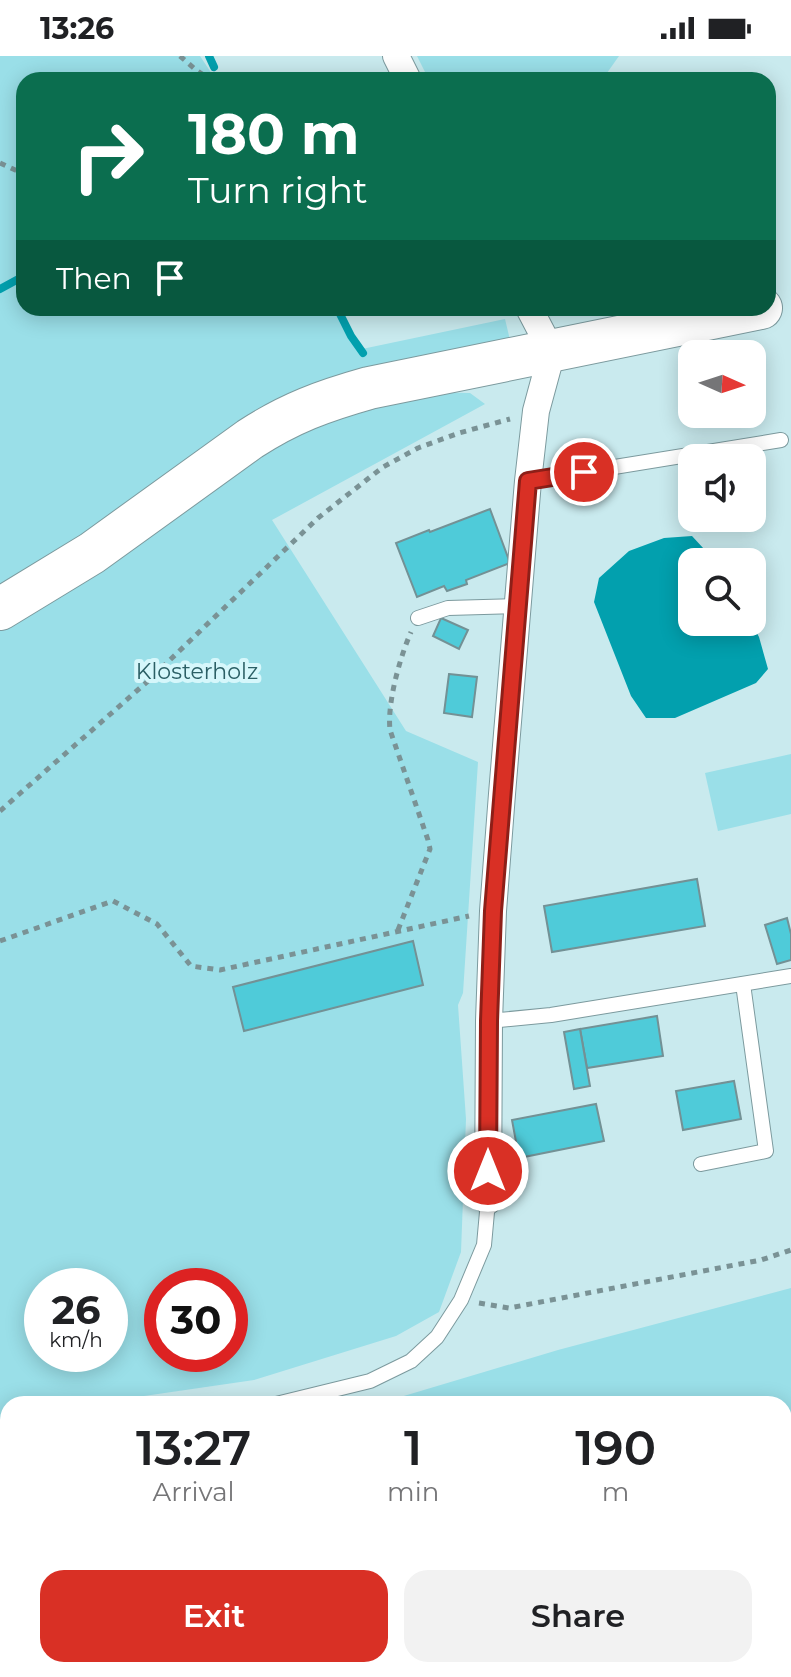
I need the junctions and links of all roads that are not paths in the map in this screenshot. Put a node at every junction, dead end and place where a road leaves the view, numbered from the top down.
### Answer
1 (533, 316) edge
2 (723, 316) edge
3 (552, 352) junction
4 (781, 440) dead end
5 (528, 481) junction
6 (518, 606) junction
7 (0, 609) edge
8 (418, 618) road end
9 (791, 976) edge
10 (743, 984) junction
11 (489, 1021) junction
12 (701, 1164) dead end
13 (488, 1201) joint
14 (309, 1396) edge

1 - 3 street
2 - 3 main road
3 - 5 street
3 - 7 main road
4 - 5 lane
5 - 6 street
6 - 8 lane
6 - 11 street
9 - 10 lane
10 - 11 lane
10 - 12 lane
11 - 13 street
13 - 14 lane

